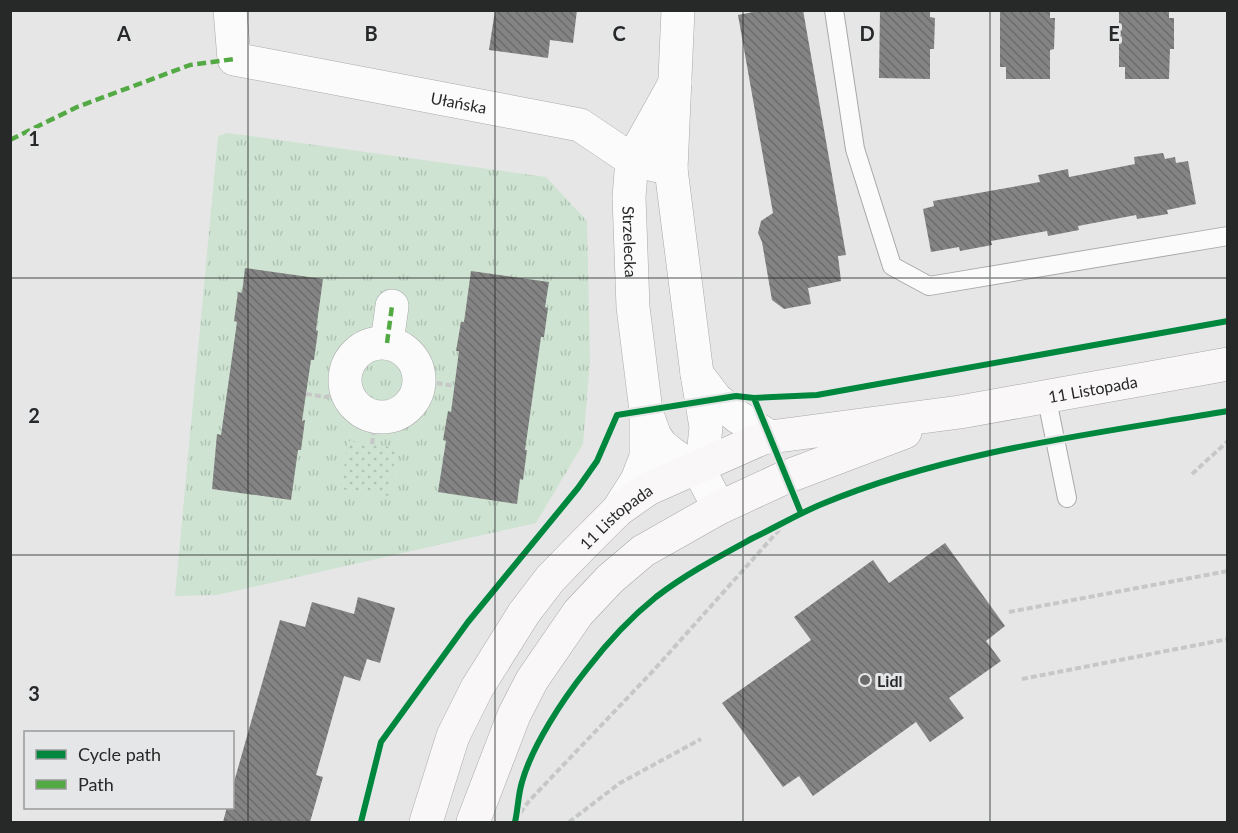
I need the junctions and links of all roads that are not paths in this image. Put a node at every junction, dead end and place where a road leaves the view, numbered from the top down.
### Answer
1 (230, 10) edge
2 (678, 10) edge
3 (834, 10) edge
4 (675, 82) junction
5 (632, 160) junction
6 (671, 169) junction
7 (1227, 236) edge
8 (392, 306) dead end
9 (387, 343) junction
10 (1227, 364) edge
11 (697, 374) junction
12 (1046, 395) junction
13 (646, 411) junction
14 (960, 412) junction
15 (770, 437) junction
16 (697, 466) junction
17 (1067, 498) dead end
18 (719, 508) junction
19 (618, 510) junction
20 (426, 822) edge
21 (472, 822) edge

1 - 5 street, Ułańska
2 - 4 street, Strzelecka
3 - 7 lane
4 - 5 street, Strzelecka
4 - 6 street, Strzelecka
5 - 6 street, Ułańska
5 - 13 street, Strzelecka
6 - 11 street, Strzelecka
8 - 9 street
9 - 9 street
10 - 12 street, 11 Listopada
11 - 15 street
11 - 16 street, Strzelecka
12 - 14 street, 11 Listopada
12 - 17 lane
13 - 16 street, Strzelecka
13 - 19 street, Strzelecka
14 - 15 street, 11 Listopada
14 - 18 street, 11 Listopada
15 - 16 street, 11 Listopada
16 - 18 street
16 - 19 street, 11 Listopada
18 - 21 street, 11 Listopada
19 - 20 street, 11 Listopada

